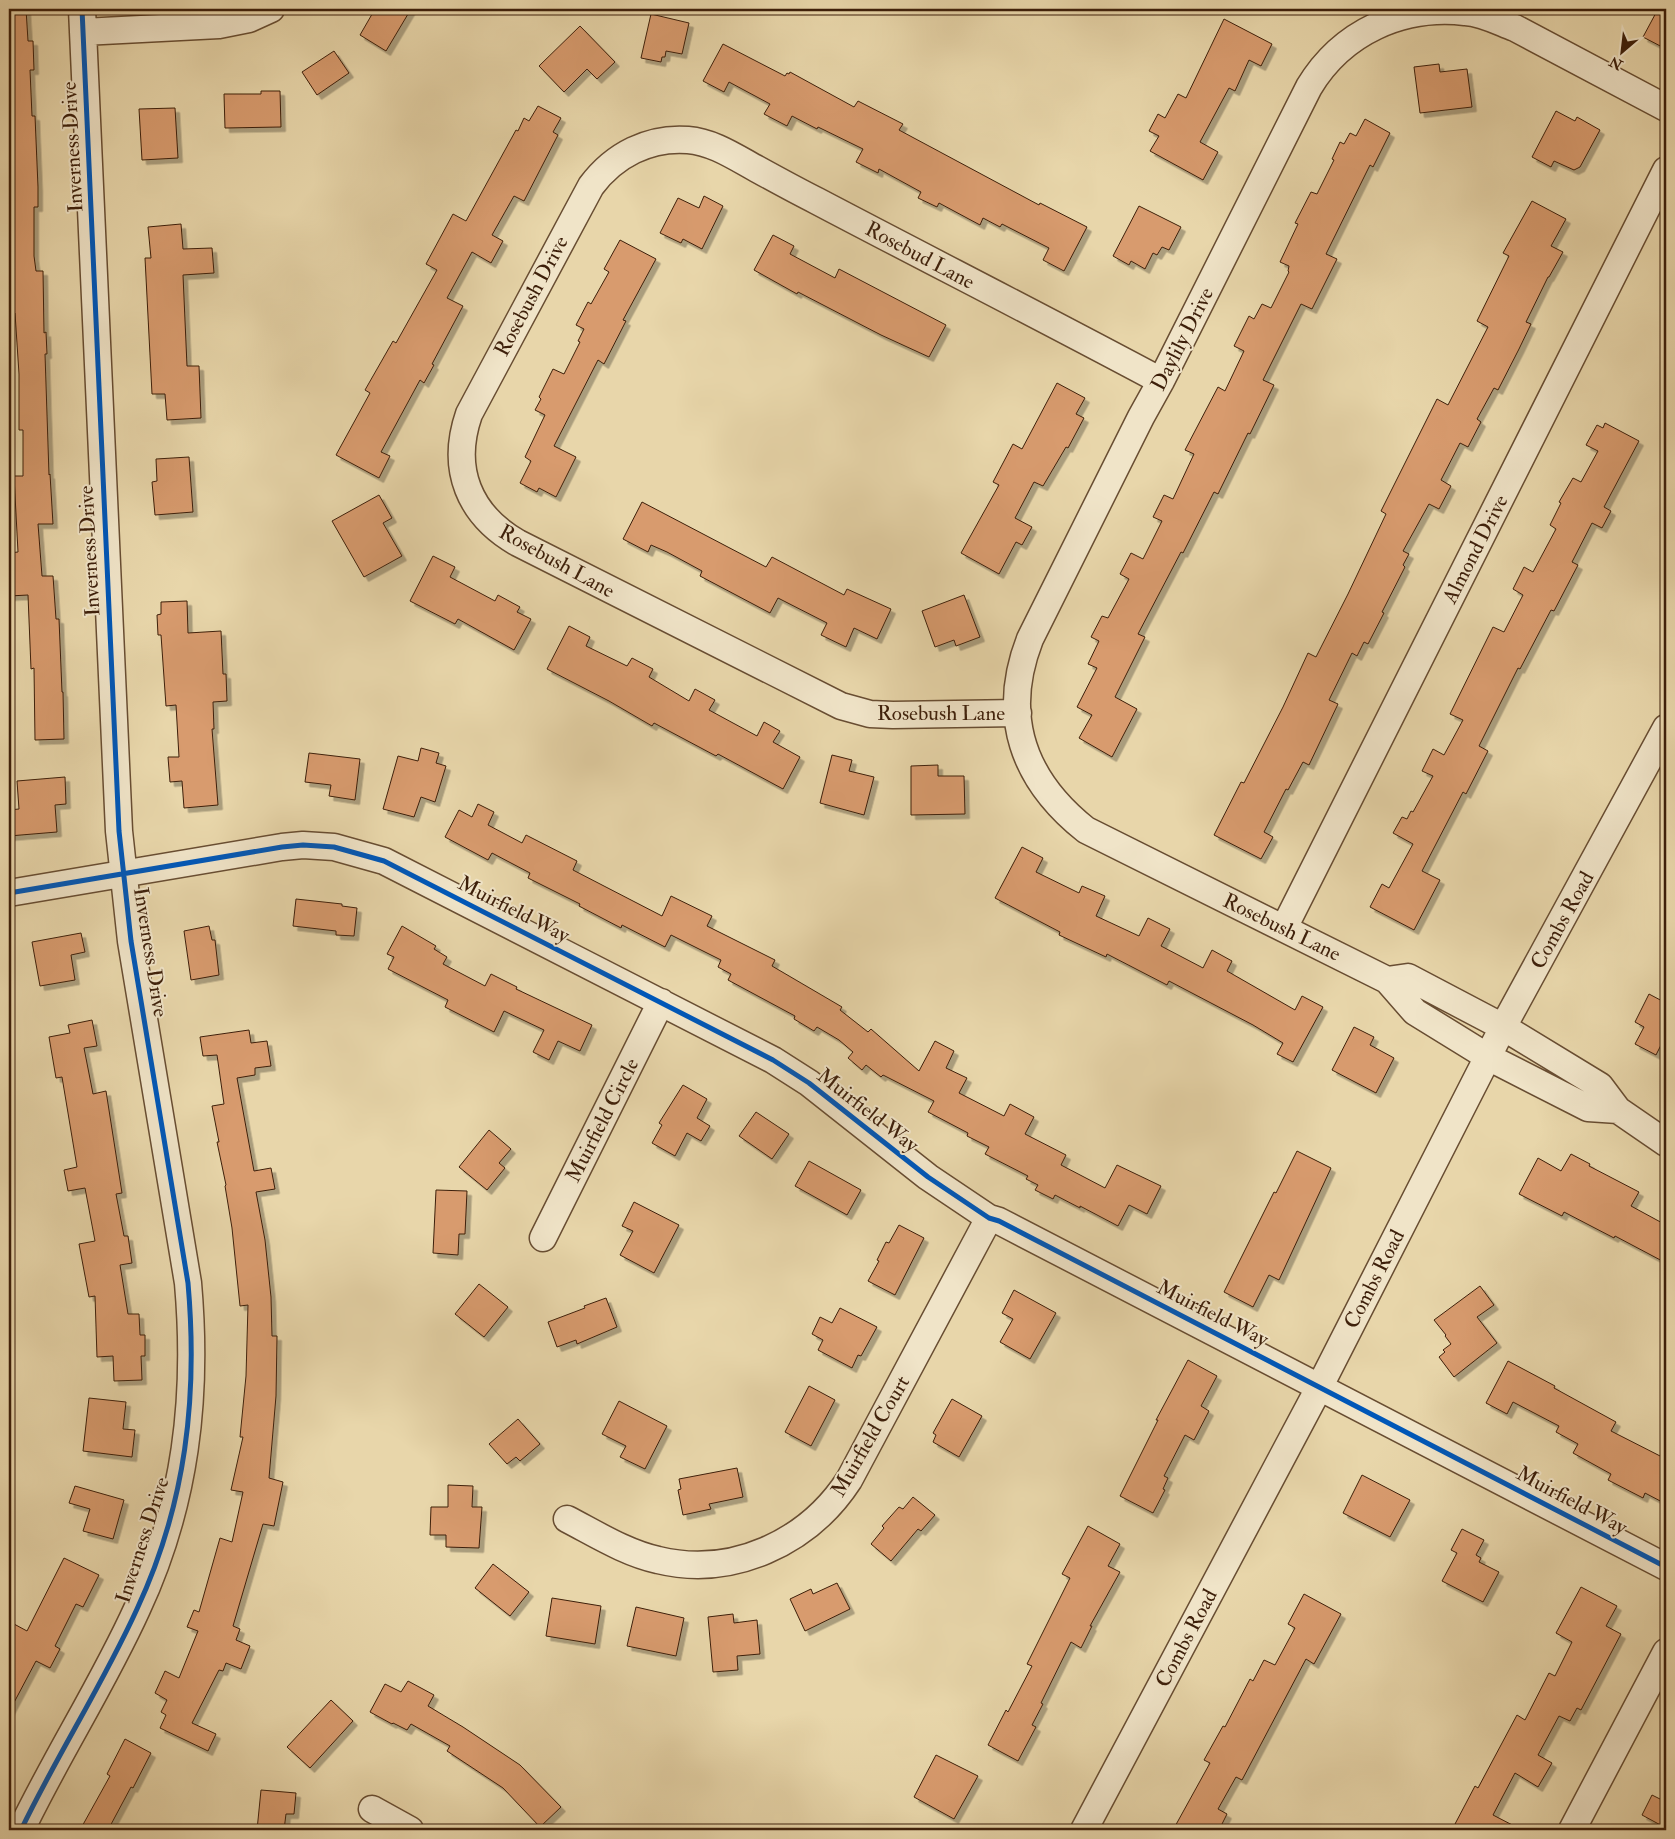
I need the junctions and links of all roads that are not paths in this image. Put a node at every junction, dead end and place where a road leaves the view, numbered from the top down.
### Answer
1 (271, 9) edge
2 (82, 20) edge
3 (1666, 108) edge
4 (676, 140) joint
5 (1666, 170) edge
6 (1161, 381) junction
7 (476, 503) joint
8 (1018, 714) junction
9 (1666, 728) edge
10 (123, 874) junction
11 (9, 893) edge
12 (1284, 928) junction
13 (1387, 980) junction
14 (661, 1002) junction
15 (1503, 1028) junction
16 (1488, 1057) junction
17 (1618, 1110) junction
18 (1666, 1143) edge
19 (990, 1218) junction
20 (543, 1238) dead end
21 (1320, 1386) junction
22 (568, 1519) dead end
23 (1666, 1567) edge
24 (1666, 1652) edge
25 (372, 1809) dead end
26 (21, 1830) edge
27 (410, 1830) edge
28 (1084, 1830) edge
29 (1572, 1830) edge

1 - 2 street
2 - 10 street, Inverness Drive
3 - 6 street, Daylily Drive
4 - 6 street, Rosebud Lane
4 - 7 street, Rosebush Drive
5 - 12 street, Almond Drive
6 - 8 street, Daylily Drive
7 - 8 street, Rosebush Lane
8 - 12 street, Rosebush Lane
9 - 15 street, Combs Road
10 - 11 street, Muirfield Way
10 - 14 street, Muirfield Way
10 - 26 street, Inverness Drive
12 - 13 street, Rosebush Lane
13 - 15 street, Rosebush Lane
13 - 16 street, Rosebush Lane
14 - 19 street, Muirfield Way
14 - 20 street, Muirfield Circle
15 - 16 street, Combs Road
15 - 17 street, Rosebush Lane
16 - 17 street, Rosebush Lane
16 - 21 street, Combs Road
17 - 18 street
19 - 21 street, Muirfield Way
19 - 22 street, Muirfield Court
21 - 23 street, Muirfield Way
21 - 28 street, Combs Road
24 - 29 street
25 - 27 street

